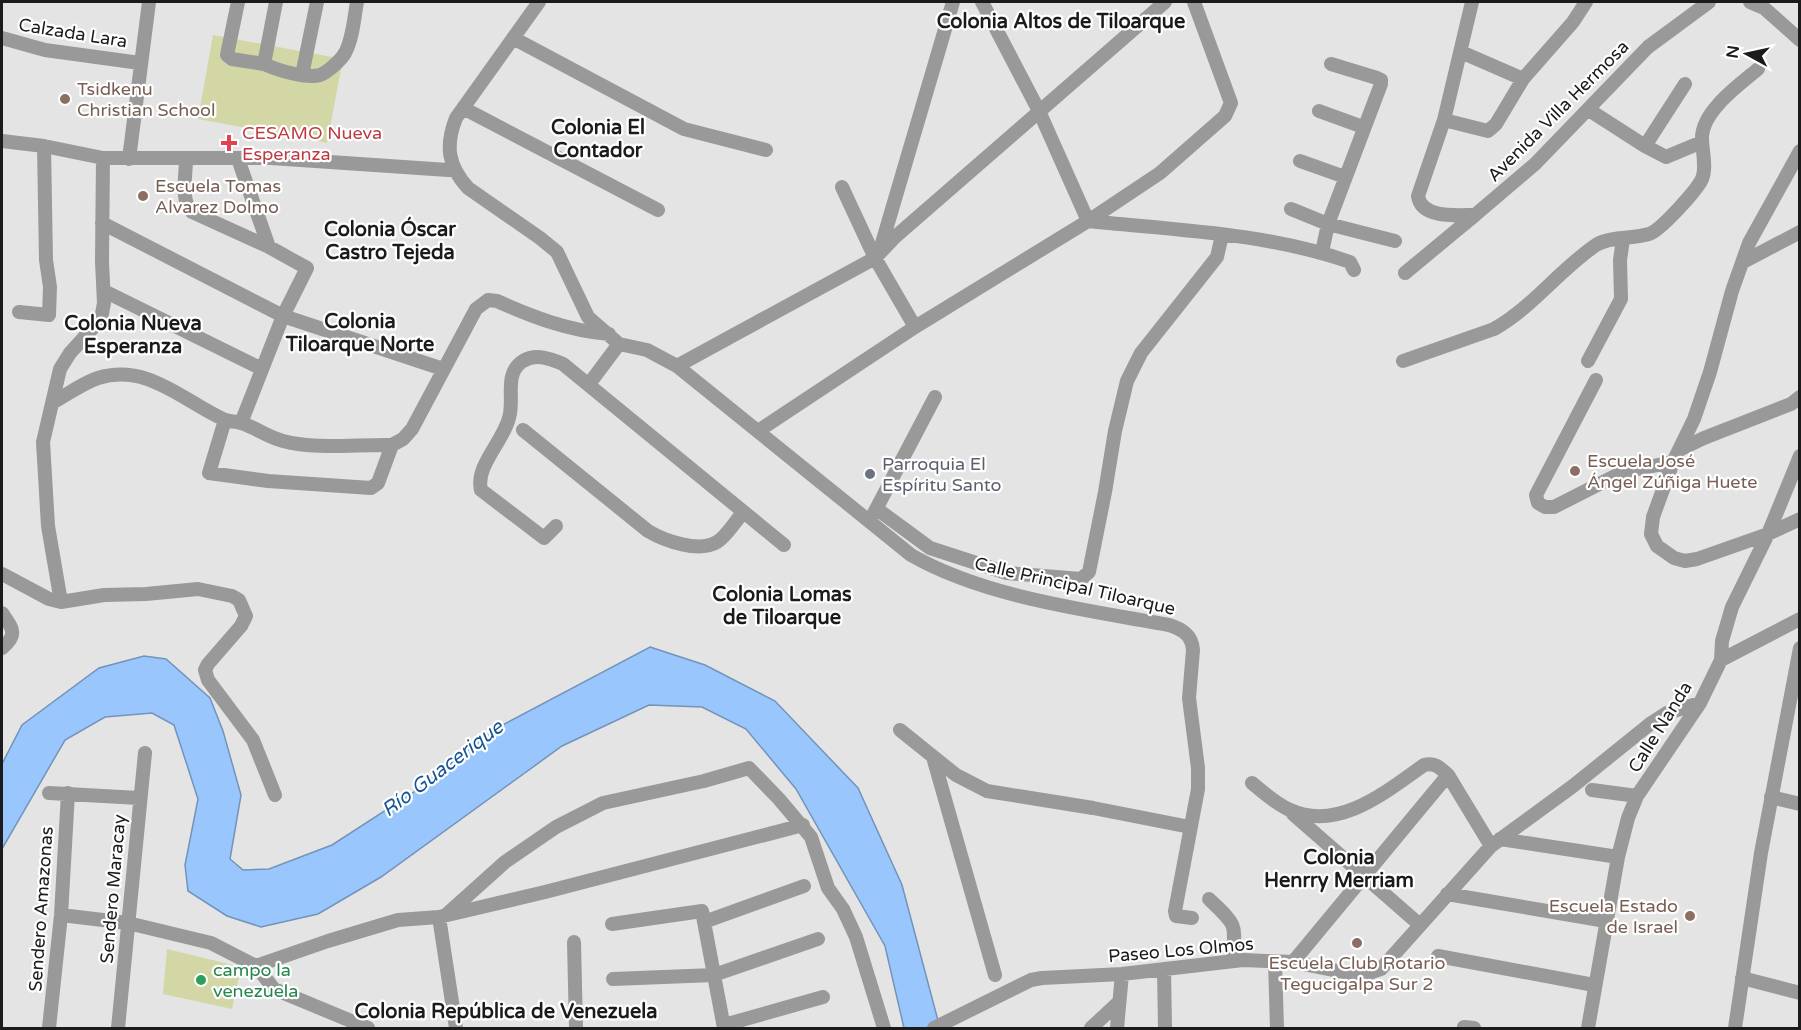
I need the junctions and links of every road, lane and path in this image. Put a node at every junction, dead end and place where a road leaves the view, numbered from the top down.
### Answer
1 (149, 2) edge
2 (238, 2) edge
3 (276, 2) edge
4 (317, 2) edge
5 (357, 2) edge
6 (539, 2) edge
7 (953, 2) edge
8 (982, 2) edge
9 (1164, 2) edge
10 (1194, 2) edge
11 (1472, 2) edge
12 (1586, 2) edge
13 (1709, 2) edge
14 (1750, 2) edge
15 (1768, 5) edge
16 (2, 38) edge
17 (513, 38) junction
18 (1800, 40) edge
19 (1461, 52) junction
20 (140, 63) junction
21 (264, 64) junction
22 (1331, 64) dead end
23 (1758, 69) dead end
24 (302, 75) junction
25 (1524, 79) junction
26 (1685, 84) dead end
27 (463, 108) junction
28 (1589, 110) junction
29 (1039, 111) junction
30 (1319, 111) dead end
31 (1444, 120) junction
32 (1363, 128) junction
33 (2, 141) edge
34 (1702, 142) junction
35 (44, 146) junction
36 (1645, 146) junction
37 (766, 150) dead end
38 (1800, 151) edge
39 (103, 158) junction
40 (129, 159) junction
41 (238, 159) junction
42 (186, 160) junction
43 (1300, 161) dead end
44 (454, 169) junction
45 (1345, 177) junction
46 (842, 187) dead end
47 (1291, 209) dead end
48 (658, 210) dead end
49 (1475, 215) junction
50 (1088, 221) junction
51 (102, 223) junction
52 (1328, 224) junction
53 (1800, 232) edge
54 (1222, 235) junction
55 (1623, 239) junction
56 (1395, 241) dead end
57 (269, 247) junction
58 (1322, 252) junction
59 (877, 257) junction
60 (1743, 262) junction
61 (1354, 270) dead end
62 (1405, 273) dead end
63 (104, 291) junction
64 (19, 312) dead end
65 (283, 316) junction
66 (915, 327) junction
67 (614, 339) junction
68 (1403, 361) dead end
69 (1588, 361) dead end
70 (677, 366) junction
71 (262, 369) junction
72 (443, 369) junction
73 (1596, 380) dead end
74 (589, 384) junction
75 (935, 397) dead end
76 (1800, 397) edge
77 (54, 402) junction
78 (225, 420) junction
79 (242, 423) junction
80 (522, 430) dead end
81 (758, 431) junction
82 (392, 445) junction
83 (1676, 456) junction
84 (1800, 456) edge
85 (877, 509) junction
86 (743, 513) junction
87 (1800, 519) edge
88 (869, 522) junction
89 (556, 526) dead end
90 (1768, 534) junction
91 (784, 545) dead end
92 (2, 574) edge
93 (61, 602) junction
94 (2, 613) edge
95 (1800, 619) edge
96 (2, 648) edge
97 (1800, 648) edge
98 (1721, 660) junction
99 (1700, 703) junction
100 (900, 730) dead end
101 (145, 753) dead end
102 (933, 757) junction
103 (1448, 775) junction
104 (1252, 783) dead end
105 (1592, 790) dead end
106 (49, 793) dead end
107 (68, 793) junction
108 (275, 795) dead end
109 (1637, 796) junction
110 (1771, 797) junction
111 (139, 798) junction
112 (1800, 804) edge
113 (1288, 810) junction
114 (802, 825) junction
115 (1190, 827) junction
116 (1496, 842) junction
117 (1618, 857) junction
118 (1365, 876) junction
119 (804, 886) dead end
120 (1447, 894) junction
121 (1209, 899) dead end
122 (61, 915) junction
123 (442, 916) junction
124 (1192, 918) dead end
125 (1606, 921) junction
126 (704, 922) junction
127 (128, 923) junction
128 (612, 924) dead end
129 (1420, 925) junction
130 (818, 939) dead end
131 (573, 942) dead end
132 (1438, 956) dead end
133 (1233, 961) junction
134 (1275, 961) junction
135 (1293, 962) junction
136 (256, 966) junction
137 (1164, 969) junction
138 (1122, 974) junction
139 (714, 975) junction
140 (995, 975) dead end
141 (1742, 978) junction
142 (613, 979) dead end
143 (1594, 985) junction
144 (1800, 993) edge
145 (823, 997) dead end
146 (1118, 1003) junction
147 (724, 1027) edge
148 (49, 1029) edge
149 (118, 1029) edge
150 (368, 1029) edge
151 (456, 1029) edge
152 (576, 1029) edge
153 (885, 1029) edge
154 (933, 1029) edge
155 (1091, 1029) edge
156 (1117, 1029) edge
157 (1165, 1029) edge
158 (1277, 1029) edge
159 (1588, 1029) edge
160 (1735, 1029) edge

1 - 20 street
2 - 21 street
3 - 21 street
4 - 24 street
5 - 24 street
6 - 17 street
7 - 59 street
8 - 29 street
9 - 29 street
10 - 50 street
11 - 19 street
12 - 25 street
13 - 28 street, Avenida Villa Hermosa
14 - 15 street
15 - 18 street
16 - 20 street, Calzada Lara
17 - 27 street
17 - 37 street
19 - 25 street
19 - 31 street
20 - 40 street
21 - 24 street
22 - 32 street
23 - 34 street
25 - 31 street
26 - 36 street
27 - 44 street
27 - 48 street
28 - 36 street
28 - 49 street, Avenida Villa Hermosa
29 - 50 street
29 - 59 street
30 - 32 street
31 - 49 street
32 - 45 street
33 - 35 street
34 - 36 street
34 - 55 street
35 - 39 street
35 - 64 street
38 - 60 street
39 - 40 street
39 - 51 street
40 - 42 street
41 - 42 street
41 - 44 street
41 - 57 street
42 - 57 street
43 - 45 street
44 - 67 street
45 - 52 street
46 - 59 street
47 - 52 street
49 - 62 street, Avenida Villa Hermosa
50 - 54 street
50 - 66 street
51 - 63 street
51 - 65 street
52 - 56 street
52 - 58 street
53 - 60 street
54 - 58 street
54 - 85 street
55 - 68 street
55 - 69 street
57 - 65 street
58 - 61 street
59 - 66 street
59 - 70 street
60 - 83 street
63 - 71 street
63 - 77 street
65 - 71 street
65 - 72 street
66 - 81 street
67 - 70 street, Calle Principal Tiloarque
67 - 72 street, Calle Principal Tiloarque
67 - 74 street
70 - 81 street, Calle Principal Tiloarque
71 - 79 street
72 - 82 street
73 - 83 street
74 - 86 street
74 - 89 street
75 - 85 street
76 - 83 street
77 - 78 street
77 - 93 street
78 - 79 street
78 - 82 street
79 - 82 street
80 - 86 street
81 - 88 street, Calle Principal Tiloarque
83 - 90 street
84 - 90 street, Calle Nanda
85 - 88 street
86 - 91 street
87 - 90 street
88 - 115 street, Calle Principal Tiloarque
90 - 98 street, Calle Nanda
92 - 93 street
93 - 108 street
94 - 96 street
95 - 98 street
97 - 110 street
98 - 99 street, Calle Nanda
99 - 109 street, Calle Nanda
99 - 116 street, Paseo Los Olmos
100 - 102 street
101 - 111 street, Sendero Maracay
102 - 115 street
102 - 140 street
103 - 113 street
103 - 116 street
103 - 118 street
104 - 113 street
105 - 109 street
106 - 107 street
107 - 111 street
107 - 122 street, Sendero Amazonas
109 - 117 street, Calle Nanda
110 - 112 street
110 - 141 street
111 - 127 street, Sendero Maracay
113 - 118 street
114 - 123 street
114 - 123 street
114 - 153 street
115 - 124 street, Calle Principal Tiloarque
116 - 117 street
116 - 120 street, Paseo Los Olmos
117 - 125 street, Calle Nanda
118 - 129 street
118 - 135 street
119 - 126 street
120 - 125 street
120 - 129 street, Paseo Los Olmos
121 - 133 street
122 - 127 street
122 - 148 street, Sendero Amazonas
123 - 136 street
123 - 151 street
125 - 143 street, Calle Nanda
126 - 128 street
126 - 139 street
127 - 136 street
127 - 149 street, Sendero Maracay
129 - 135 street, Paseo Los Olmos
130 - 139 street
131 - 152 street
132 - 143 street
133 - 134 street, Paseo Los Olmos
133 - 137 street, Paseo Los Olmos
134 - 135 street, Paseo Los Olmos
134 - 158 street
136 - 150 street
137 - 138 street, Paseo Los Olmos
137 - 157 street
138 - 146 street
138 - 154 street, Paseo Los Olmos
139 - 142 street
139 - 147 street
141 - 144 street
141 - 160 street
143 - 159 street, Calle Nanda
145 - 147 street
146 - 155 street
146 - 156 street

